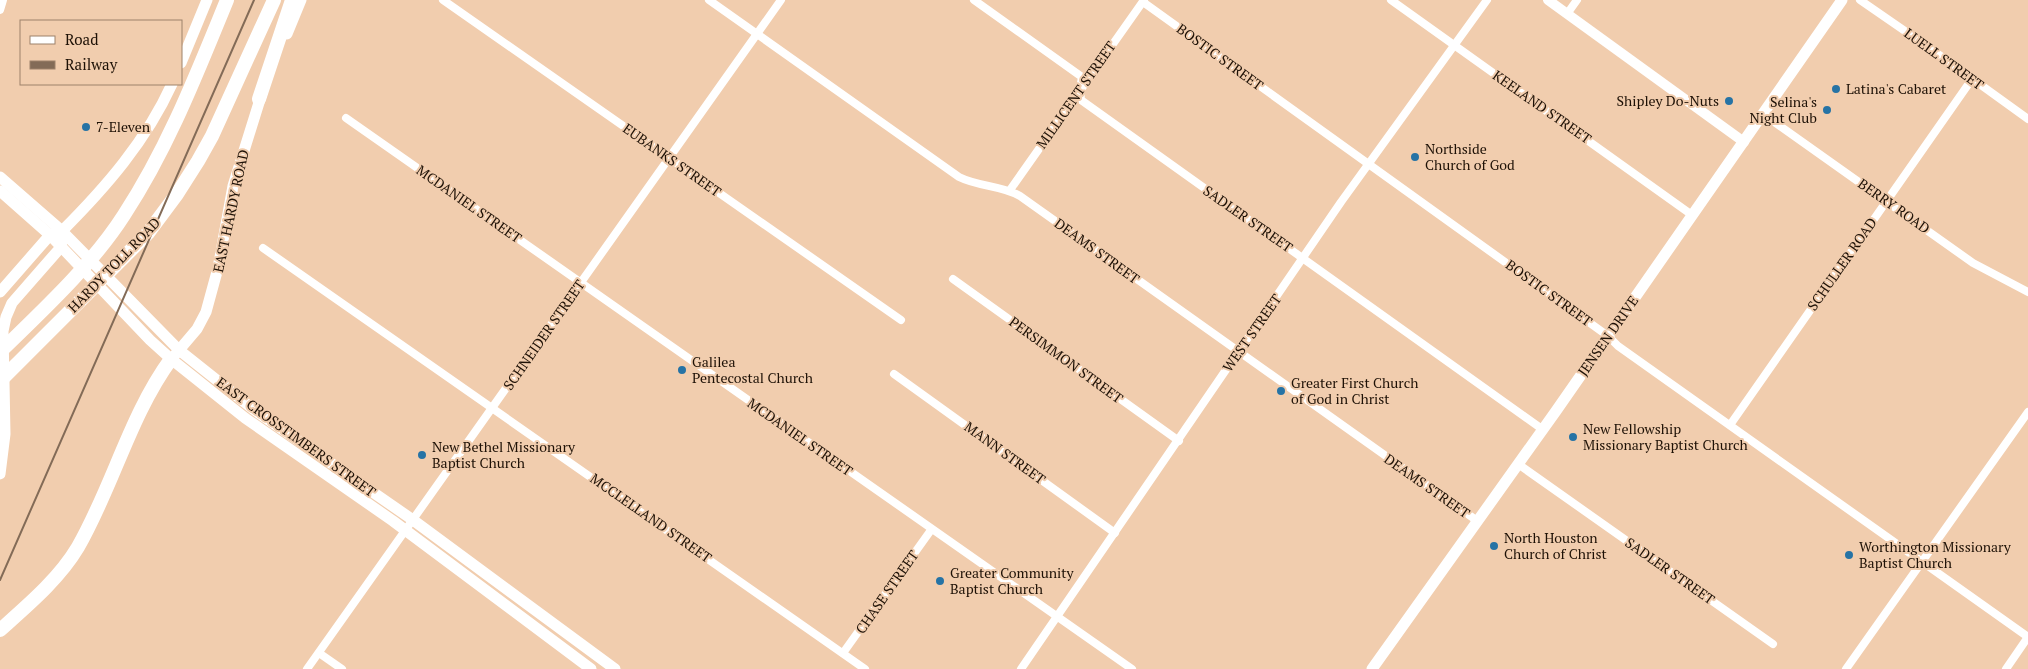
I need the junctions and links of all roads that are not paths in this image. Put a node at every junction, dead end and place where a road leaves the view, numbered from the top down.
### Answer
1 (2, 0) edge
2 (207, 0) edge
3 (227, 0) edge
4 (274, 0) edge
5 (292, 0) edge
6 (302, 0) edge
7 (443, 0) edge
8 (709, 0) edge
9 (781, 0) edge
10 (974, 0) edge
11 (1391, 0) edge
12 (1488, 0) edge
13 (1548, 0) edge
14 (1577, 0) edge
15 (1842, 0) edge
16 (1860, 0) edge
17 (1143, 1) edge
18 (0, 10) edge
19 (1567, 14) junction
20 (757, 34) junction
21 (1455, 46) junction
22 (182, 62) edge
23 (1972, 79) junction
24 (172, 85) edge
25 (1080, 89) junction
26 (259, 99) junction
27 (1763, 114) junction
28 (346, 118) dead end
29 (2028, 119) edge
30 (1744, 142) junction
31 (669, 158) junction
32 (1368, 165) junction
33 (0, 177) edge
34 (1010, 190) junction
35 (0, 191) edge
36 (1888, 201) junction
37 (1692, 215) junction
38 (62, 231) junction
39 (50, 235) junction
40 (61, 247) junction
41 (263, 248) dead end
42 (1304, 258) junction
43 (953, 279) dead end
44 (581, 282) junction
45 (0, 292) edge
46 (2028, 292) edge
47 (901, 320) dead end
48 (1608, 336) junction
49 (0, 352) edge
50 (1238, 352) junction
51 (175, 354) junction
52 (894, 374) dead end
53 (0, 381) edge
54 (493, 407) junction
55 (2028, 412) edge
56 (1730, 425) junction
57 (1542, 429) junction
58 (1179, 441) junction
59 (304, 452) junction
60 (1518, 464) junction
61 (0, 474) edge
62 (413, 520) junction
63 (1476, 520) junction
64 (931, 530) junction
65 (406, 531) junction
66 (1115, 532) junction
67 (1922, 561) junction
68 (486, 573) junction
69 (477, 584) junction
70 (1057, 617) junction
71 (0, 630) edge
72 (2028, 637) edge
73 (1773, 644) dead end
74 (319, 652) junction
75 (843, 654) junction
76 (597, 656) junction
77 (590, 668) edge
78 (307, 669) edge
79 (342, 669) edge
80 (615, 669) edge
81 (865, 669) edge
82 (1021, 669) edge
83 (1132, 669) edge
84 (1372, 669) edge
85 (1846, 669) edge
86 (2006, 669) edge

1 - 18 street
2 - 22 main road
3 - 49 highway, HARDY TOLL ROAD
4 - 53 highway, HARDY TOLL ROAD
5 - 26 highway
6 - 26 main road, EAST HARDY ROAD
7 - 31 street, EUBANKS STREET
8 - 20 street, DEAMS STREET
9 - 20 street, SCHNEIDER STREET
10 - 25 street, SADLER STREET
11 - 21 street, KEELAND STREET
12 - 21 street, WEST STREET
13 - 19 street
14 - 19 street
15 - 27 main road, JENSEN DRIVE
16 - 23 street, LUELL STREET
17 - 25 street, MILLICENT STREET
17 - 32 street, BOSTIC STREET
19 - 30 street
20 - 31 street, SCHNEIDER STREET
20 - 34 street, DEAMS STREET
21 - 32 street, WEST STREET
21 - 37 street, KEELAND STREET
23 - 29 street, LUELL STREET
23 - 36 street, SCHULLER ROAD
24 - 38 main road
25 - 34 street, MILLICENT STREET
25 - 42 street, SADLER STREET
26 - 51 main road, EAST HARDY ROAD
27 - 30 main road, JENSEN DRIVE
27 - 36 street, BERRY ROAD
28 - 44 street, MCDANIEL STREET
30 - 37 main road, JENSEN DRIVE
31 - 44 street, SCHNEIDER STREET
31 - 47 street, EUBANKS STREET
32 - 42 street, WEST STREET
32 - 48 street, BOSTIC STREET
33 - 38 main road, EAST CROSSTIMBERS STREET
34 - 50 street, DEAMS STREET
35 - 39 main road, EAST CROSSTIMBERS STREET
36 - 46 street, BERRY ROAD
36 - 56 street, SCHULLER ROAD
37 - 48 main road, JENSEN DRIVE
38 - 39 main road
38 - 40 main road
38 - 51 main road, EAST CROSSTIMBERS STREET
39 - 40 main road, EAST CROSSTIMBERS STREET
39 - 45 main road
40 - 51 main road, EAST CROSSTIMBERS STREET
40 - 61 main road
41 - 54 street, MCCLELLAND STREET
42 - 50 street, WEST STREET
42 - 57 street, SADLER STREET
43 - 58 street, PERSIMMON STREET
44 - 54 street, SCHNEIDER STREET
44 - 64 street, MCDANIEL STREET
48 - 56 street, BOSTIC STREET
48 - 57 main road, JENSEN DRIVE
50 - 58 street, WEST STREET
50 - 63 street, DEAMS STREET
51 - 59 main road, EAST CROSSTIMBERS STREET
51 - 71 highway
52 - 66 street, MANN STREET
54 - 62 street, SCHNEIDER STREET
54 - 75 street, MCCLELLAND STREET
55 - 67 street
56 - 67 street, BOSTIC STREET
57 - 60 main road, JENSEN DRIVE
58 - 66 street, WEST STREET
59 - 62 main road, EAST CROSSTIMBERS STREET
59 - 65 main road, EAST CROSSTIMBERS STREET
60 - 63 main road, JENSEN DRIVE
60 - 73 street, SADLER STREET
62 - 65 street, SCHNEIDER STREET
62 - 68 main road, EAST CROSSTIMBERS STREET
63 - 84 main road, JENSEN DRIVE
64 - 70 street, MCDANIEL STREET
64 - 75 street, CHASE STREET
65 - 69 main road, EAST CROSSTIMBERS STREET
65 - 74 street, SCHNEIDER STREET
66 - 70 street, WEST STREET
67 - 72 street, BOSTIC STREET
67 - 85 street
68 - 69 main road
68 - 76 main road, EAST CROSSTIMBERS STREET
69 - 77 main road, EAST CROSSTIMBERS STREET
70 - 82 street, WEST STREET
70 - 83 street, MCDANIEL STREET
72 - 86 street
74 - 78 street, SCHNEIDER STREET
74 - 79 street
75 - 81 street, MCCLELLAND STREET
76 - 77 main road
76 - 80 main road, EAST CROSSTIMBERS STREET

